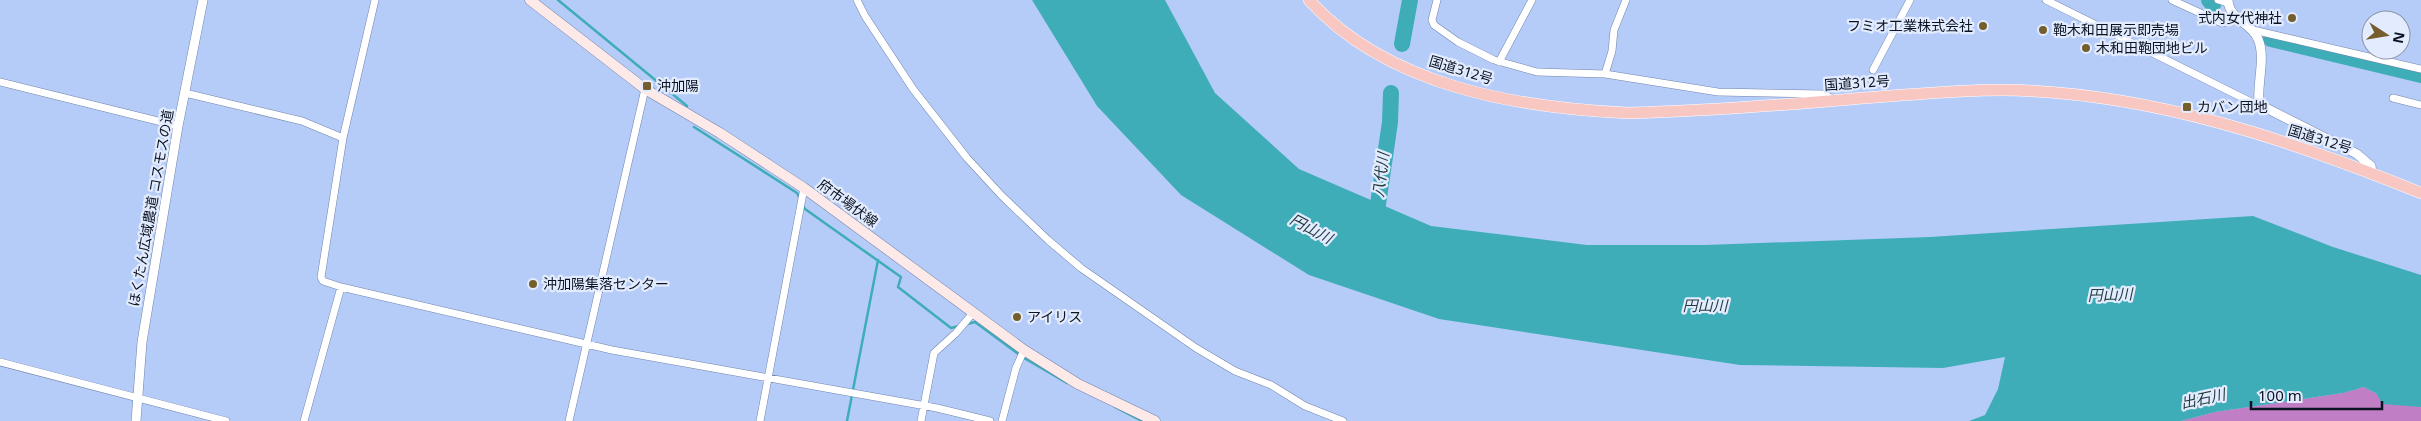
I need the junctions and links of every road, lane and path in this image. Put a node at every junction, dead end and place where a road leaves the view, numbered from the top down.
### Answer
1 (203, 0) edge
2 (375, 0) edge
3 (530, 0) edge
4 (857, 0) edge
5 (1309, 0) edge
6 (1437, 0) edge
7 (1532, 0) edge
8 (1626, 0) edge
9 (1910, 0) edge
10 (2046, 0) edge
11 (2172, 0) edge
12 (2218, 0) edge
13 (2228, 1) edge
14 (2239, 20) junction
15 (2253, 30) junction
16 (1499, 62) junction
17 (2421, 69) edge
18 (1873, 70) dead end
19 (1605, 74) junction
20 (0, 82) edge
21 (645, 89) junction
22 (185, 93) junction
23 (2393, 98) dead end
24 (1834, 100) junction
25 (2260, 102) junction
26 (2421, 105) edge
27 (178, 126) junction
28 (343, 138) junction
29 (2372, 173) junction
30 (804, 188) junction
31 (2421, 193) edge
32 (341, 287) junction
33 (973, 313) junction
34 (586, 344) junction
35 (1024, 350) junction
36 (0, 362) edge
37 (768, 379) junction
38 (136, 396) junction
39 (924, 407) junction
40 (136, 421) edge
41 (226, 421) edge
42 (304, 421) edge
43 (569, 421) edge
44 (760, 421) edge
45 (922, 421) edge
46 (990, 421) edge
47 (1002, 421) edge
48 (1155, 421) edge
49 (1343, 421) edge

1 - 22 street, ほくたん広域農道 コスモスの道
2 - 28 street
3 - 21 main road, 府市場伏線
4 - 49 street
5 - 24 highway, 国道312号
6 - 16 street
7 - 16 street
8 - 19 street
9 - 18 street
10 - 25 street
11 - 14 street
12 - 13 street
13 - 14 street
14 - 15 street
15 - 17 street
15 - 25 street
16 - 19 street
19 - 24 street
20 - 27 street
21 - 30 main road, 府市場伏線
21 - 34 street
22 - 27 street, ほくたん広域農道 コスモスの道
22 - 28 street
23 - 26 street
24 - 29 highway, 国道312号
25 - 29 street
27 - 38 street, ほくたん広域農道 コスモスの道
28 - 32 street
29 - 31 highway, 国道312号
30 - 33 main road, 府市場伏線
30 - 37 street
32 - 34 street
32 - 42 street
33 - 35 main road, 府市場伏線
33 - 39 street
34 - 37 street
34 - 43 street
35 - 47 street
35 - 48 main road, 府市場伏線
36 - 38 street
37 - 39 street
37 - 44 street
38 - 40 street, ほくたん広域農道 コスモスの道
38 - 41 street
39 - 45 street
39 - 46 street

